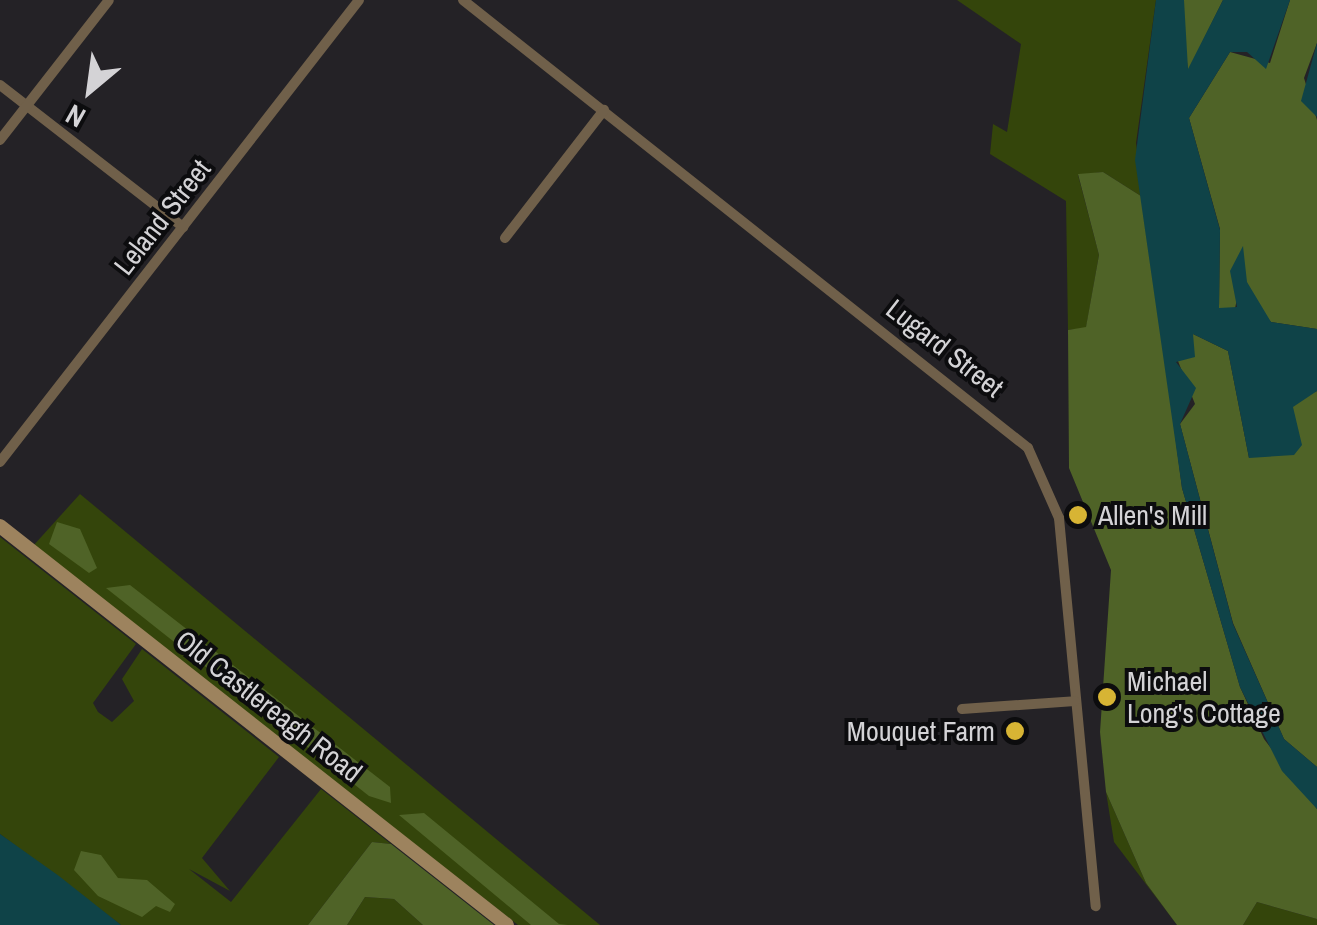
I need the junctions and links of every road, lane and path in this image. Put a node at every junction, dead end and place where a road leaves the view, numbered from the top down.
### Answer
1 (109, 0) edge
2 (359, 0) edge
3 (463, 0) edge
4 (0, 85) edge
5 (26, 106) junction
6 (604, 110) junction
7 (0, 140) edge
8 (183, 226) junction
9 (505, 238) dead end
10 (0, 462) edge
11 (0, 526) edge
12 (1075, 701) junction
13 (962, 709) dead end
14 (1096, 906) dead end
15 (507, 925) edge

1 - 5 street
2 - 8 street, Leland Street
3 - 6 street, Lugard Street
4 - 5 street
5 - 7 street
5 - 8 street
6 - 9 street
6 - 12 street, Lugard Street
8 - 10 street, Leland Street
11 - 15 street, Old Castlereagh Road
12 - 13 street
12 - 14 street, Lugard Street

